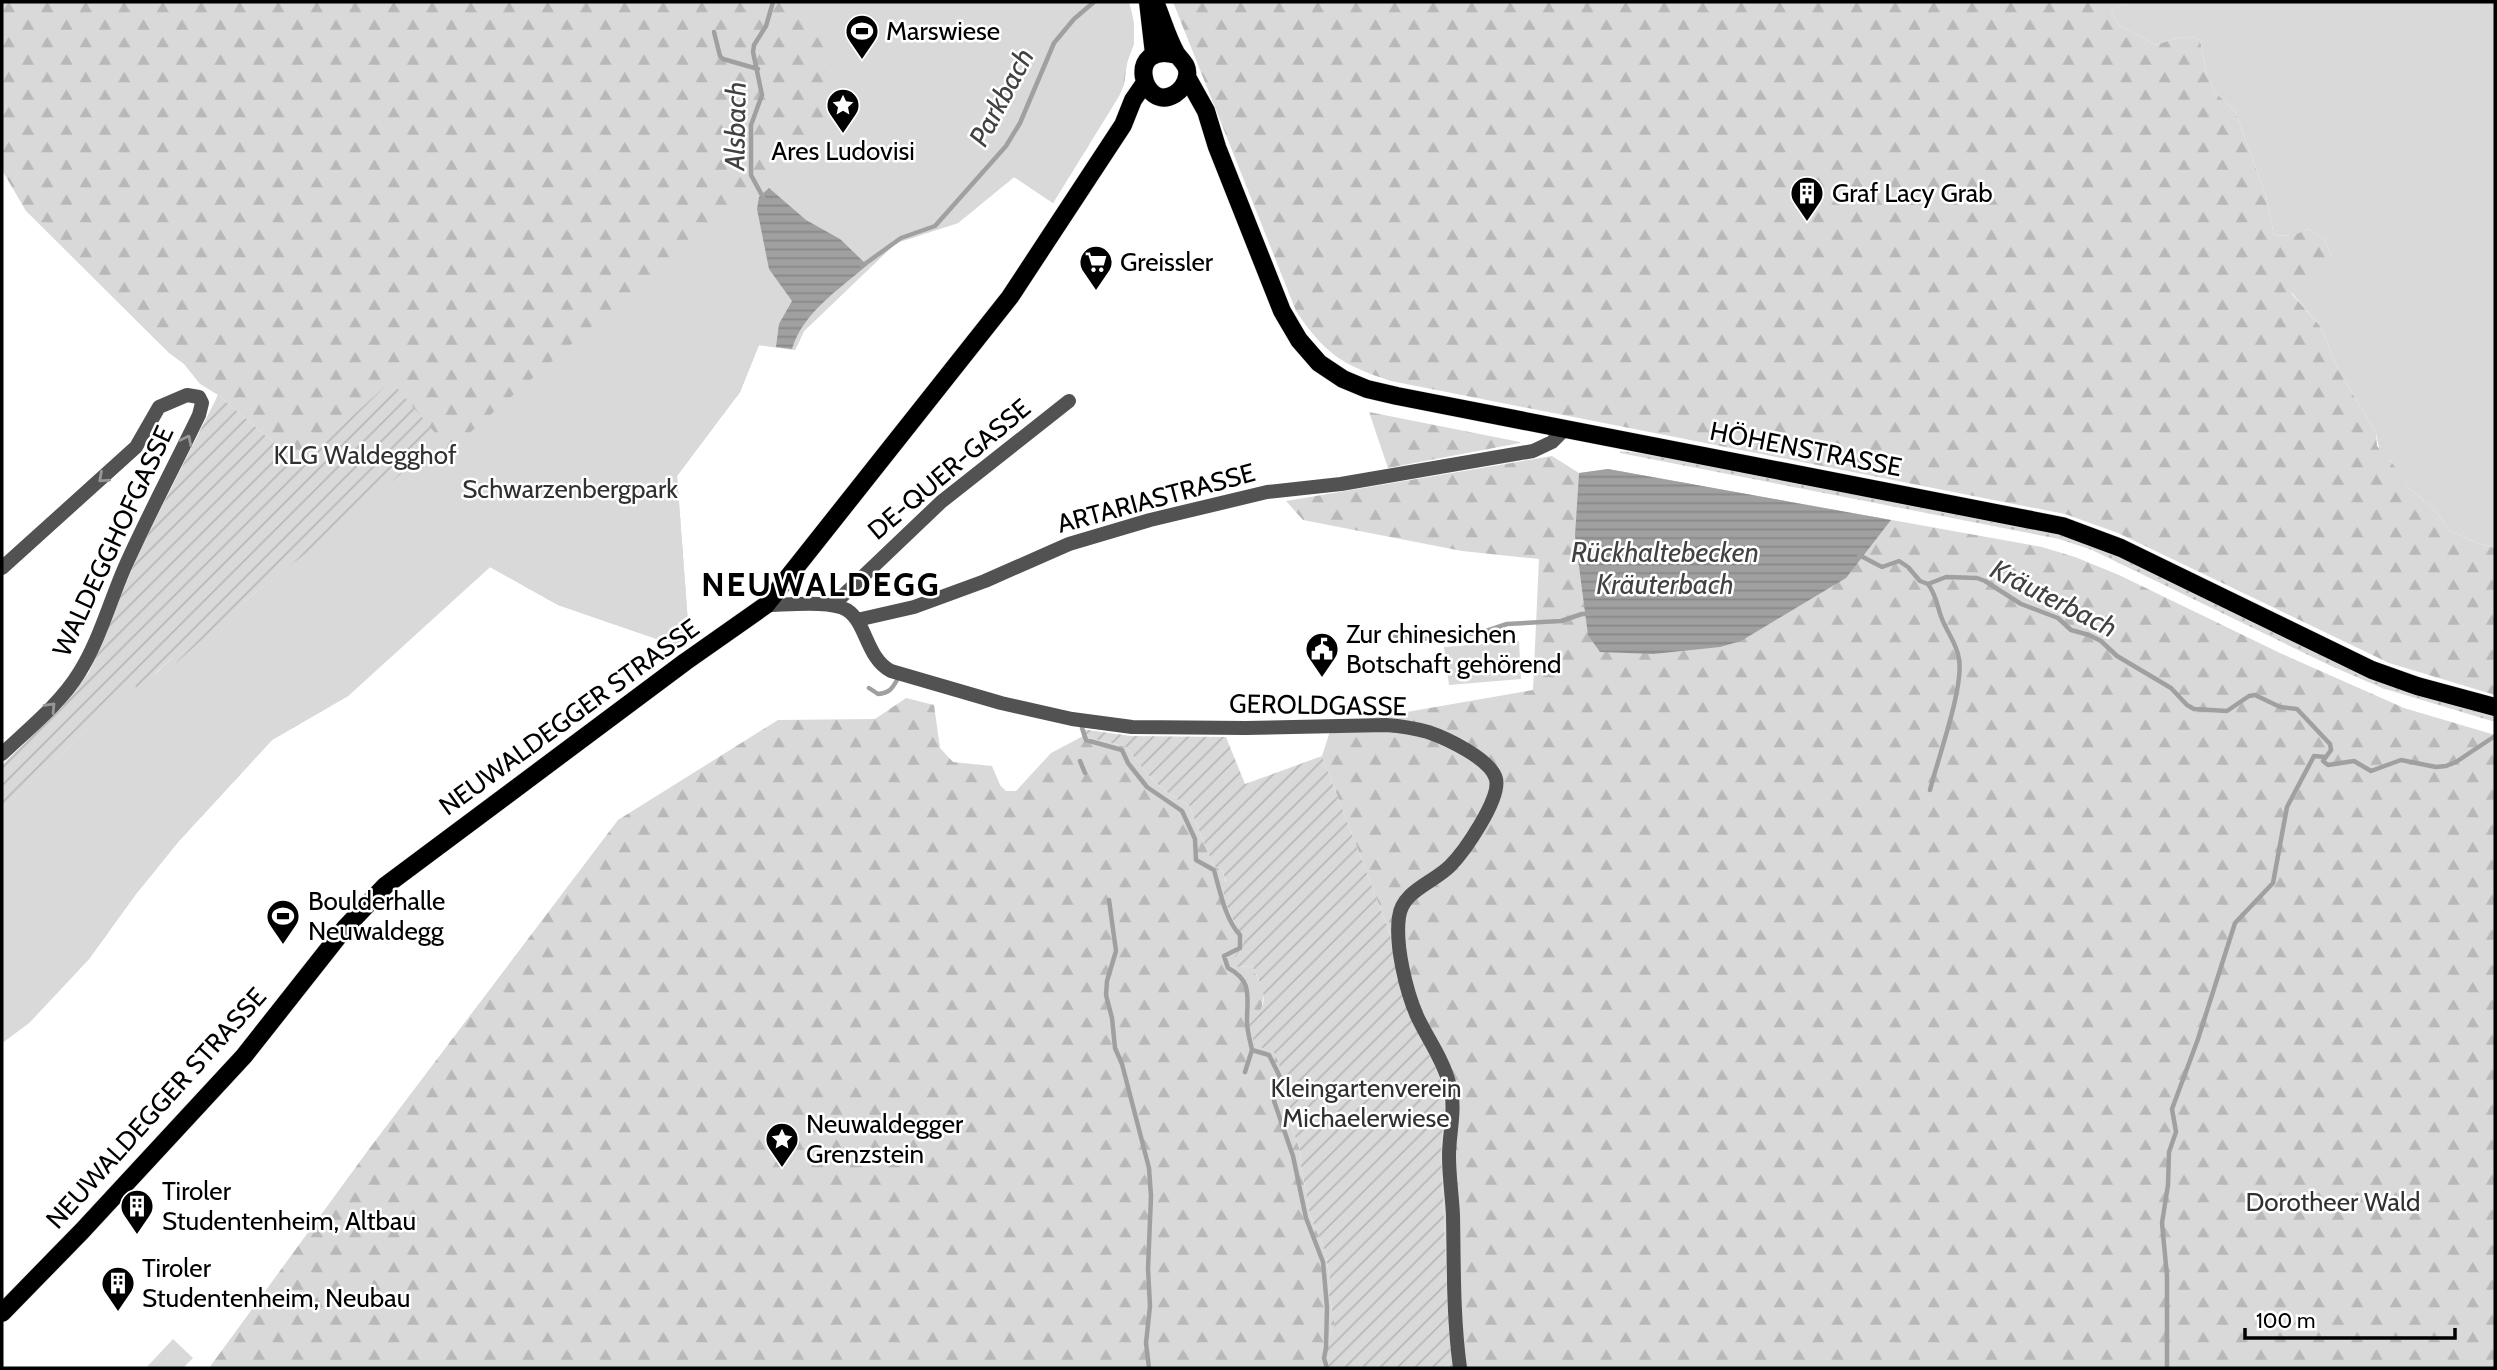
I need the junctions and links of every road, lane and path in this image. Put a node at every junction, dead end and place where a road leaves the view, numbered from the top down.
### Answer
1 (1148, 2) edge
2 (1155, 2) edge
3 (1154, 54) junction
4 (1177, 55) junction
5 (1187, 77) junction
6 (1159, 91) junction
7 (1217, 147) junction
8 (1069, 401) dead end
9 (1565, 429) junction
10 (2, 568) edge
11 (766, 605) junction
12 (833, 605) junction
13 (857, 620) junction
14 (2495, 707) edge
15 (2, 754) edge
16 (2, 1313) edge
17 (1460, 1368) edge

1 - 3 main road, NEUWALDEGGER STRASSE
2 - 4 main road
3 - 4 main road
3 - 6 main road, NEUWALDEGGER STRASSE
4 - 5 main road
5 - 6 main road, NEUWALDEGGER STRASSE
5 - 7 main road, HÖHENSTRASSE
6 - 7 main road, HÖHENSTRASSE
6 - 11 main road, NEUWALDEGGER STRASSE
7 - 9 main road, HÖHENSTRASSE
8 - 12 street, DE-QUER-GASSE
9 - 13 street, ARTARIASTRASSE
9 - 14 main road, HÖHENSTRASSE
15 -> 10 street, WALDEGGHOFGASSE
11 - 12 street
11 - 16 main road, NEUWALDEGGER STRASSE
12 - 13 street
13 - 17 street, GEROLDGASSE

